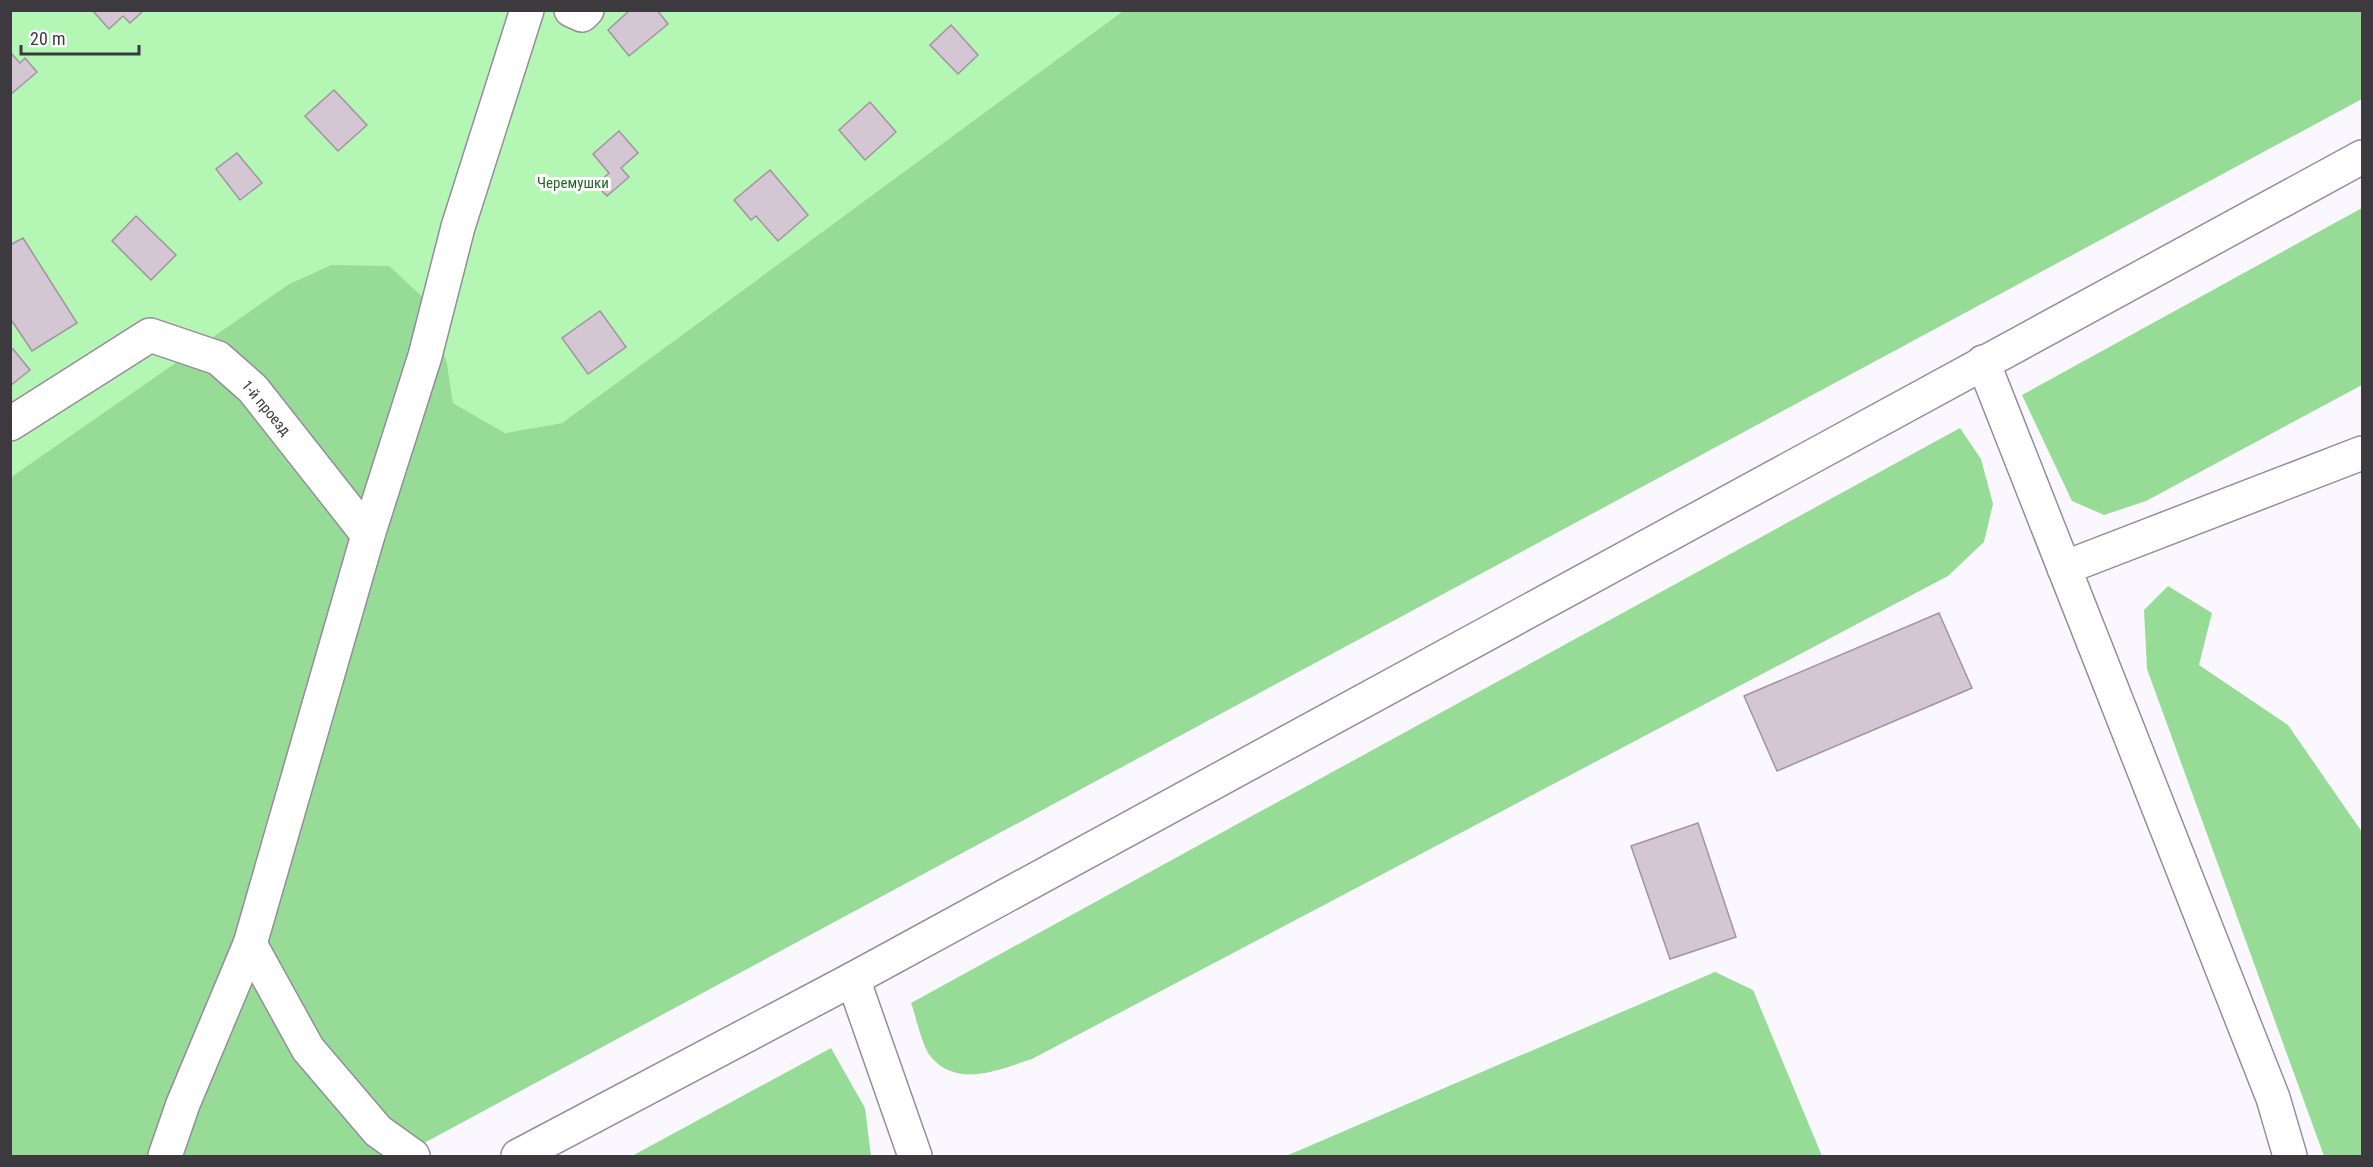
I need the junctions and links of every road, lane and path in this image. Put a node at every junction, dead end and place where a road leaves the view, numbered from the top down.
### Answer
1 (527, 10) edge
2 (571, 10) edge
3 (587, 10) edge
4 (2362, 157) edge
5 (1983, 362) junction
6 (10, 424) edge
7 (2362, 453) edge
8 (368, 535) junction
9 (2064, 568) junction
10 (250, 944) junction
11 (853, 979) junction
12 (165, 1156) edge
13 (413, 1156) edge
14 (518, 1156) edge
15 (915, 1156) edge
16 (2290, 1156) edge

1 - 8 main road
2 - 3 main road
4 - 5 main road
5 - 9 main road
5 - 11 main road
6 - 8 main road, 1-й проезд
7 - 9 main road
8 - 10 main road
9 - 16 main road
10 - 12 main road
10 - 13 main road
11 - 14 main road
11 - 15 main road

